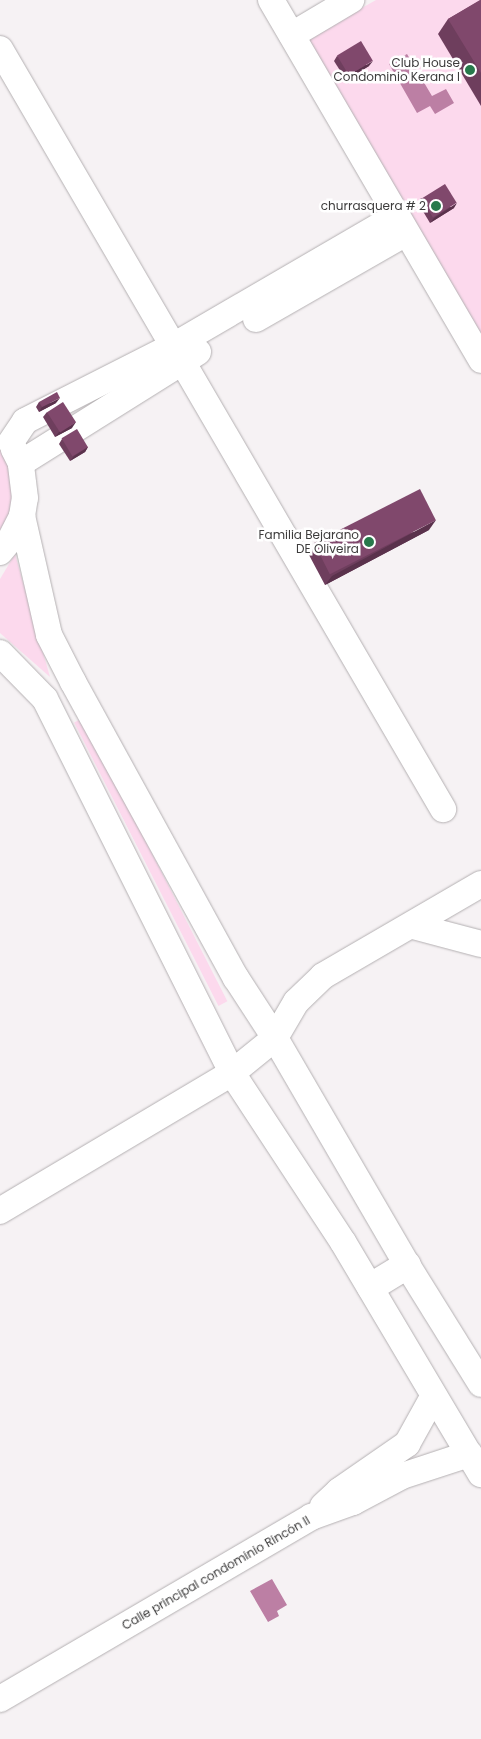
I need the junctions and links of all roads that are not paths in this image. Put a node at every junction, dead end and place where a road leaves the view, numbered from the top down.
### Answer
1 (271, 0) edge
2 (352, 0) edge
3 (292, 34) junction
4 (0, 49) edge
5 (402, 224) junction
6 (179, 352) junction
7 (481, 360) edge
8 (11, 445) edge
9 (22, 516) junction
10 (0, 552) edge
11 (0, 653) edge
12 (73, 682) junction
13 (45, 699) junction
14 (442, 809) dead end
15 (481, 884) edge
16 (413, 926) junction
17 (481, 944) edge
18 (275, 1038) junction
19 (232, 1073) junction
20 (0, 1211) edge
21 (407, 1265) junction
22 (371, 1287) junction
23 (481, 1384) edge
24 (433, 1397) junction
25 (475, 1464) edge
26 (311, 1517) junction
27 (0, 1699) edge

1 - 3 street
2 - 3 street
3 - 5 street
4 - 6 street
5 - 6 street
5 - 7 street
6 - 8 street
6 - 14 street
8 - 9 street
9 - 10 street
9 - 12 street
11 - 13 street
12 - 13 street
12 - 18 street
13 - 19 street
15 - 16 street
16 - 17 street
16 - 18 street
18 - 19 street
18 - 21 street
19 - 20 street
19 - 22 street
21 - 22 street
21 - 23 street
22 - 24 street
24 - 25 street
24 - 26 street
25 - 26 street, Calle principal condominio Rincón II
26 - 27 street, Calle principal condominio Rincón II

